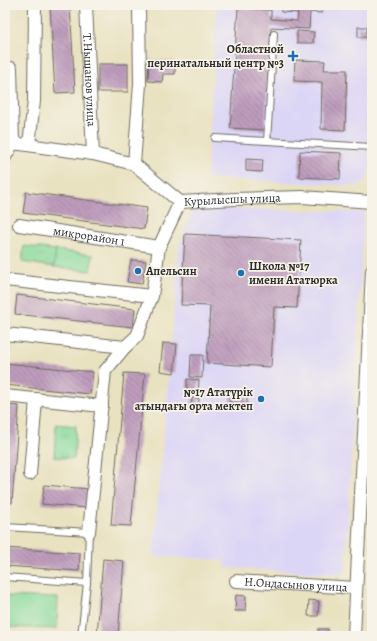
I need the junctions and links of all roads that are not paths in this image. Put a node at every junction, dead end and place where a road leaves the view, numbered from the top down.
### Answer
1 (34, 5) edge
2 (86, 5) edge
3 (139, 5) edge
4 (274, 34) dead end
5 (11, 68) dead end
6 (215, 138) dead end
7 (267, 141) junction
8 (9, 144) edge
9 (29, 145) junction
10 (372, 147) edge
11 (93, 154) junction
12 (5, 157) edge
13 (134, 164) junction
14 (180, 202) junction
15 (372, 202) edge
16 (19, 225) dead end
17 (159, 247) junction
18 (372, 271) edge
19 (5, 280) edge
20 (152, 296) junction
21 (5, 334) edge
22 (125, 347) junction
23 (5, 396) edge
24 (36, 399) junction
25 (102, 406) junction
26 (30, 474) dead end
27 (5, 527) edge
28 (89, 532) junction
29 (5, 577) edge
30 (236, 581) dead end
31 (87, 583) junction
32 (356, 588) junction
33 (81, 636) edge
34 (354, 636) edge

1 - 9 street
2 - 11 street, Т.Нышанов улица
3 - 13 street
4 - 7 lane
5 - 8 street
6 - 7 lane
7 - 10 lane
8 - 9 street, Курылысшы улица
8 - 12 street
9 - 11 street, Курылысшы улица
11 - 13 street, Курылысшы улица
13 - 14 street, Курылысшы улица
14 - 15 street, Курылысшы улица
14 - 17 street
16 - 17 street, микрорайон 1
17 - 20 street
18 - 32 street, Н.Ондасынов улица
19 - 20 street
20 - 22 street
21 - 22 street
22 - 25 street
23 - 24 street
24 - 25 street
24 - 26 street
25 - 28 street
27 - 28 lane
28 - 31 lane
29 - 31 lane
30 - 32 street, Н.Ондасынов улица
31 - 33 lane
32 - 34 street, Н.Ондасынов улица

